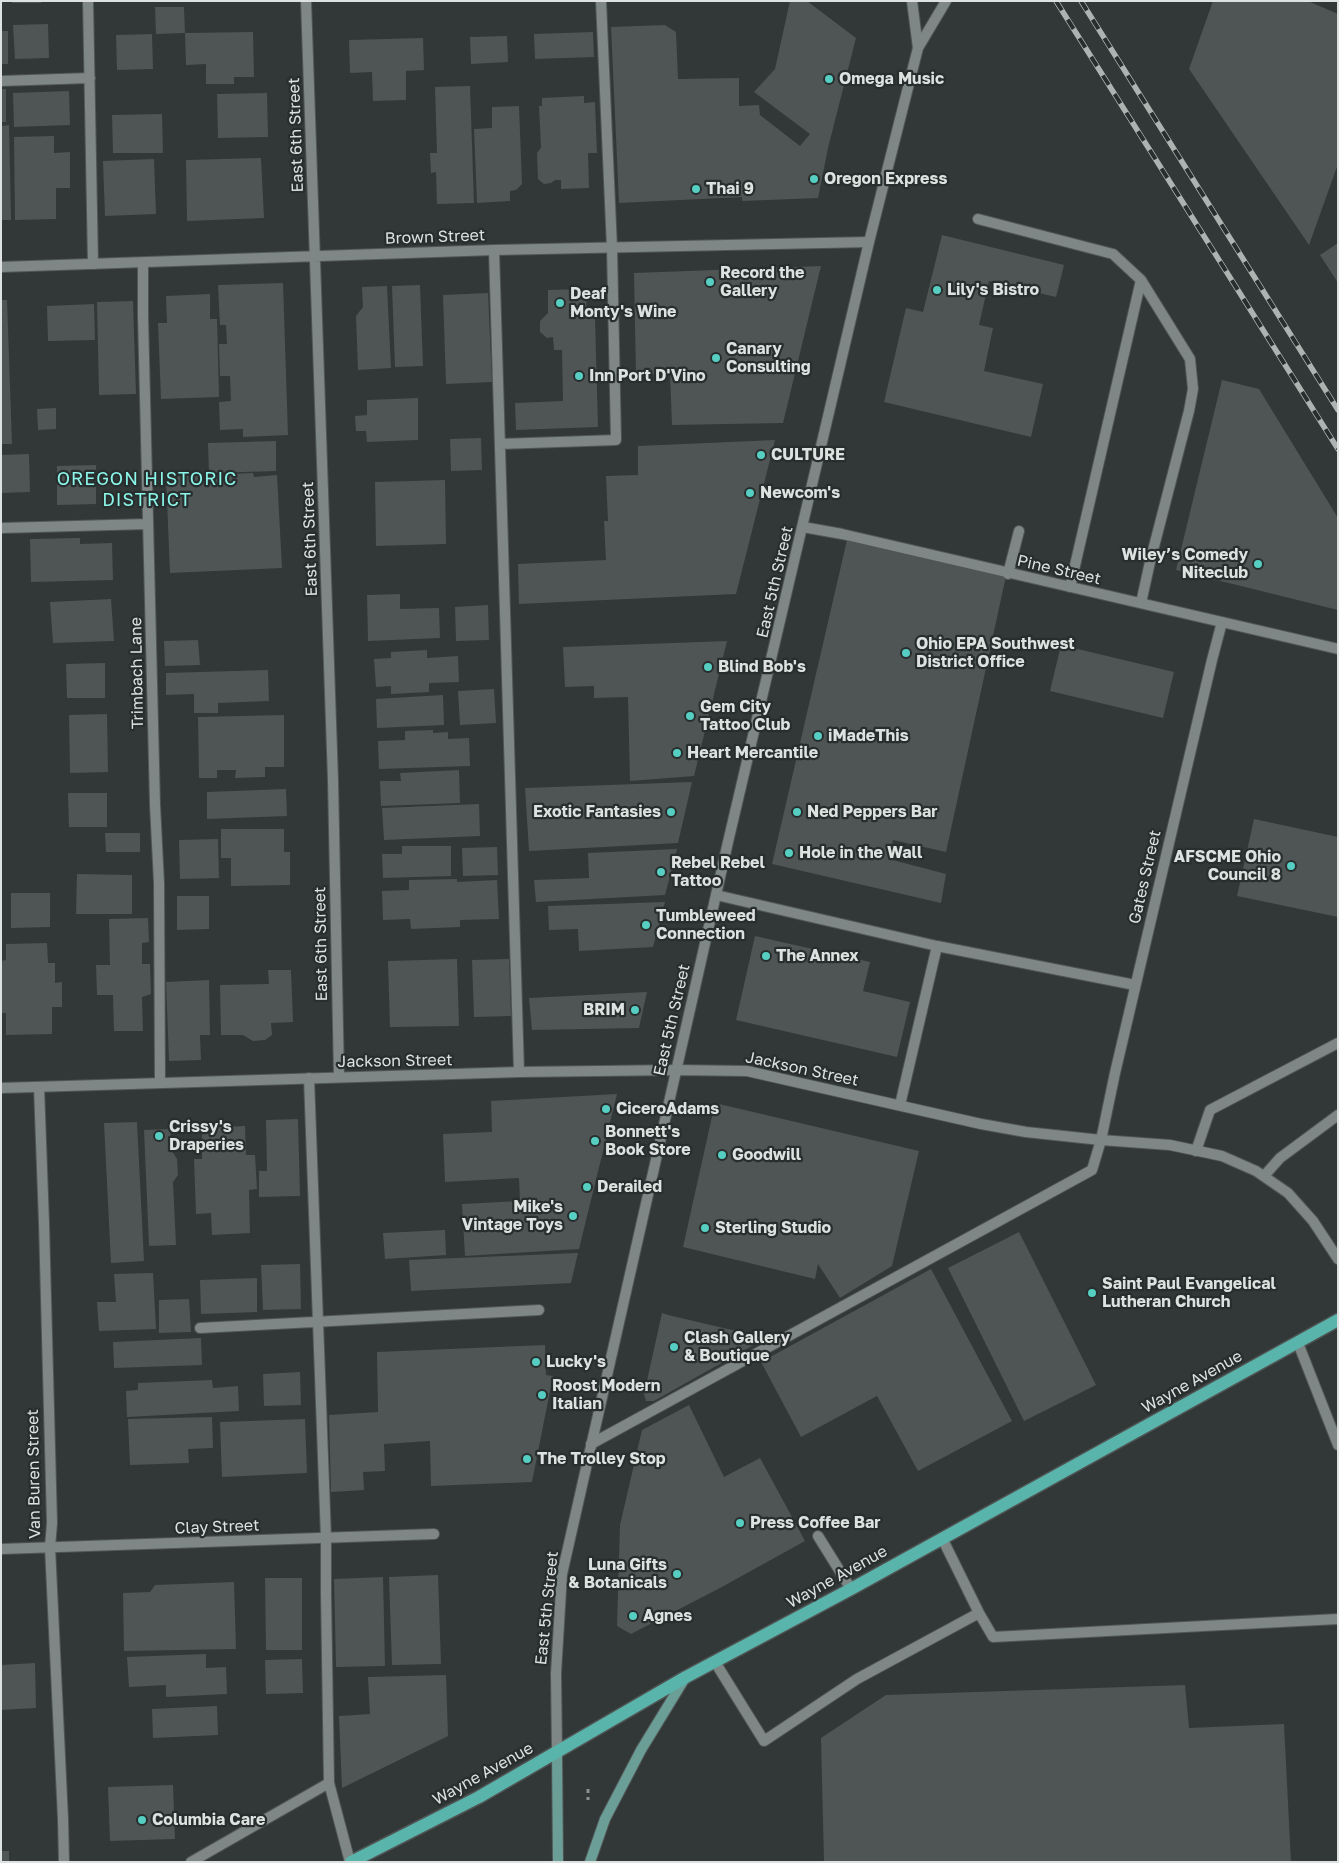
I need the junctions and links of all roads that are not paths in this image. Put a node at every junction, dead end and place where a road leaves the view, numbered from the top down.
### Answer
1 (88, 1) edge
2 (306, 1) edge
3 (601, 1) edge
4 (912, 1) edge
5 (946, 1) edge
6 (918, 48) junction
7 (90, 78) junction
8 (1, 80) edge
9 (978, 219) dead end
10 (870, 242) junction
11 (612, 248) junction
12 (494, 250) junction
13 (316, 256) junction
14 (143, 263) junction
15 (93, 264) junction
16 (1, 267) edge
17 (1141, 280) junction
18 (500, 444) junction
19 (148, 524) junction
20 (803, 527) junction
21 (1, 528) edge
22 (1019, 531) dead end
23 (1008, 574) junction
24 (1070, 587) junction
25 (1141, 603) junction
26 (1222, 622) junction
27 (1338, 650) edge
28 (716, 895) junction
29 (937, 946) junction
30 (1135, 985) junction
31 (1338, 1042) edge
32 (676, 1070) junction
33 (519, 1072) junction
34 (340, 1077) junction
35 (309, 1078) junction
36 (160, 1083) junction
37 (39, 1087) junction
38 (1, 1088) edge
39 (900, 1106) junction
40 (1338, 1115) edge
41 (1101, 1140) junction
42 (1196, 1151) junction
43 (1264, 1176) junction
44 (1338, 1259) edge
45 (539, 1310) dead end
46 (1338, 1320) edge
47 (318, 1323) junction
48 (200, 1328) dead end
49 (1298, 1342) junction
50 (592, 1444) junction
51 (1338, 1445) edge
52 (434, 1534) dead end
53 (818, 1536) dead end
54 (326, 1538) junction
55 (942, 1538) junction
56 (50, 1547) junction
57 (1, 1549) edge
58 (850, 1589) junction
59 (979, 1612) junction
60 (1338, 1619) edge
61 (715, 1662) junction
62 (686, 1677) junction
63 (557, 1752) junction
64 (329, 1783) junction
65 (64, 1862) edge
66 (191, 1862) edge
67 (351, 1862) edge
68 (558, 1862) edge
69 (590, 1862) edge

1 - 7 street
2 - 13 street, East 6th Street
3 - 11 street
4 - 6 street, East 5th Street
5 - 6 street, East 5th Street
6 - 10 street, East 5th Street
7 - 8 street
7 - 15 street
9 - 17 street
10 - 11 street, Brown Street
10 - 20 street, East 5th Street
11 - 12 street, Brown Street
11 - 18 street
12 - 13 street, Brown Street
12 - 18 street
13 - 14 street, Brown Street
13 - 34 street, East 6th Street
14 - 15 street, Brown Street
14 - 19 street, Trimbach Lane
15 - 16 street, Brown Street
17 - 24 street
17 - 25 street
18 - 33 street
19 - 21 street
19 - 36 street, Trimbach Lane
20 - 23 street, Pine Street
20 - 28 street, East 5th Street
22 - 23 street
23 - 24 street, Pine Street
24 - 25 street, Pine Street
25 - 26 street, Pine Street
26 - 27 street, Pine Street
26 - 30 street, Gates Street
28 - 29 street
28 - 32 street, East 5th Street
29 - 30 street
29 - 39 street
30 - 41 street, Gates Street
31 - 42 street
32 - 33 street, Jackson Street
32 - 39 street, Jackson Street
32 - 50 street, East 5th Street
33 - 34 street, Jackson Street
34 - 35 street, Jackson Street
35 - 36 street, Jackson Street
35 - 47 street
36 - 37 street, Jackson Street
37 - 38 street, Jackson Street
37 - 56 street, Van Buren Street
39 - 41 street, Jackson Street
40 - 43 street
41 - 42 street, Jackson Street
41 - 50 street, Gates Street
42 - 43 street, Jackson Street
43 - 44 street, Jackson Street
45 - 47 street
46 - 49 main road, Wayne Avenue
47 - 48 street
47 - 54 street
49 - 51 street
49 - 55 main road, Wayne Avenue
50 - 63 street, East 5th Street
52 - 54 street, Clay Street
53 - 58 street
54 - 56 street, Clay Street
54 - 64 street
55 - 58 main road, Wayne Avenue
55 - 59 street
56 - 57 street, Clay Street
56 - 65 street, Van Buren Street
58 - 61 main road, Wayne Avenue
59 - 60 street
59 - 61 street
61 - 62 main road, Wayne Avenue
62 - 63 main road, Wayne Avenue
62 - 69 main road
63 - 67 main road, Wayne Avenue
63 - 68 main road, East 5th Street
64 - 66 street
64 - 67 street

